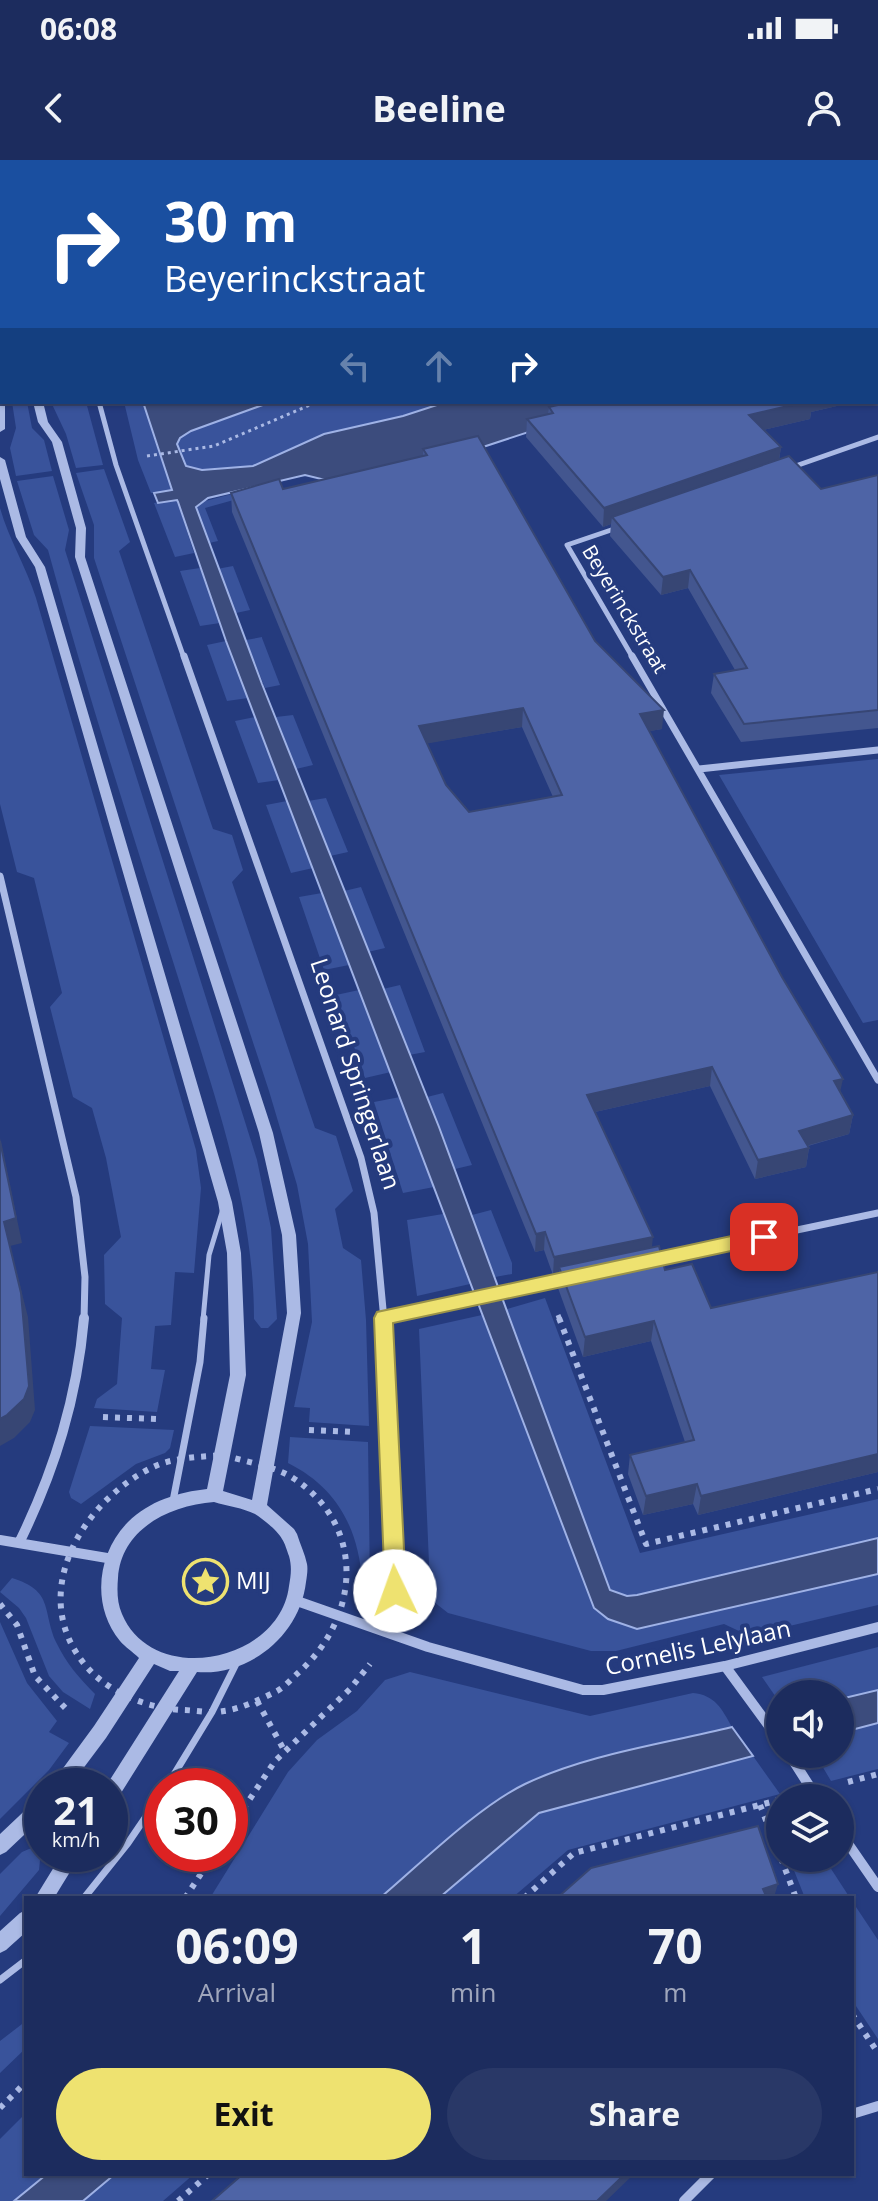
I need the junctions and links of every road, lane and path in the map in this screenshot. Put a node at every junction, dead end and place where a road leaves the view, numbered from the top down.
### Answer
1 (38, 404) edge
2 (100, 404) edge
3 (312, 404) edge
4 (0, 405) edge
5 (0, 429) edge
6 (878, 437) edge
7 (142, 457) dead end
8 (0, 460) edge
9 (774, 473) edge
10 (626, 525) edge
11 (878, 750) edge
12 (699, 769) junction
13 (0, 876) edge
14 (878, 1080) edge
15 (225, 1202) junction
16 (878, 1213) edge
17 (648, 1261) edge
18 (576, 1278) edge
19 (547, 1284) junction
20 (384, 1318) junction
21 (224, 1455) junction
22 (183, 1458) junction
23 (265, 1464) junction
24 (878, 1489) edge
25 (214, 1495) junction
26 (173, 1502) junction
27 (259, 1507) junction
28 (0, 1540) edge
29 (20, 1541) junction
30 (67, 1551) junction
31 (113, 1559) junction
32 (297, 1601) junction
33 (342, 1615) junction
34 (878, 1627) edge
35 (390, 1633) junction
36 (150, 1655) junction
37 (238, 1659) junction
38 (192, 1666) junction
39 (725, 1666) junction
40 (124, 1696) junction
41 (257, 1701) junction
42 (166, 1710) junction
43 (212, 1712) junction
44 (766, 1721) edge
45 (284, 1750) junction
46 (72, 1768) edge
47 (128, 1768) edge
48 (178, 1768) edge
49 (248, 1799) edge
50 (766, 1804) edge
51 (760, 1805) junction
52 (144, 1819) edge
53 (766, 1821) edge
54 (24, 1823) edge
55 (0, 1846) edge
56 (854, 1852) edge
57 (61, 1872) edge
58 (202, 1872) edge
59 (786, 1872) edge
60 (878, 1887) edge
61 (45, 1896) edge
62 (86, 1896) edge
63 (186, 1896) edge
64 (526, 1896) edge
65 (795, 1896) edge
66 (24, 1921) edge
67 (0, 1944) edge
68 (24, 1962) edge
69 (0, 1980) edge
70 (854, 2017) edge
71 (878, 2053) edge
72 (24, 2084) edge
73 (878, 2106) edge
74 (0, 2108) edge
75 (854, 2113) edge
76 (207, 2176) edge
77 (709, 2176) edge
78 (178, 2201) edge
79 (684, 2201) edge

1 - 23 street
2 - 20 street, Leonard Springerlaan
3 - 7 path
4 - 5 street
6 - 9 street
8 - 15 street
10 - 12 street, Beyerinckstraat
11 - 12 street
12 - 14 street, Beyerinckstraat
13 - 29 street
15 - 21 street
15 - 22 lane
16 - 17 street
18 - 19 street
19 - 20 street
19 - 24 path
20 - 35 street, Leonard Springerlaan
21 - 22 path
21 - 23 path
21 - 25 street
22 - 26 lane
22 - 30 path
23 - 27 street
23 - 33 path
25 - 26 street
25 - 27 street
26 - 31 street
27 - 32 street
28 - 29 street
29 - 30 street
30 - 31 street
30 - 40 path
31 - 36 street
32 - 33 street, Cornelis Lelylaan
32 - 37 street
33 - 35 street, Cornelis Lelylaan
33 - 41 path
34 - 39 street, Cornelis Lelylaan
35 - 39 street, Cornelis Lelylaan
35 - 45 path
36 - 38 street
36 - 40 street
37 - 38 street
37 - 43 lane
38 - 42 street
39 - 44 street
40 - 42 path
40 - 46 street
41 - 43 path
41 - 45 path
42 - 43 path
42 - 47 street
43 - 48 lane
45 - 49 path
50 - 51 path
51 - 53 path
51 - 64 path
52 - 62 lane
54 - 55 street
56 - 60 street
57 - 61 street
58 - 63 path
59 - 65 path
66 - 67 street
68 - 69 lane
70 - 71 path
72 - 74 path
73 - 75 street
76 - 78 path
77 - 79 street

